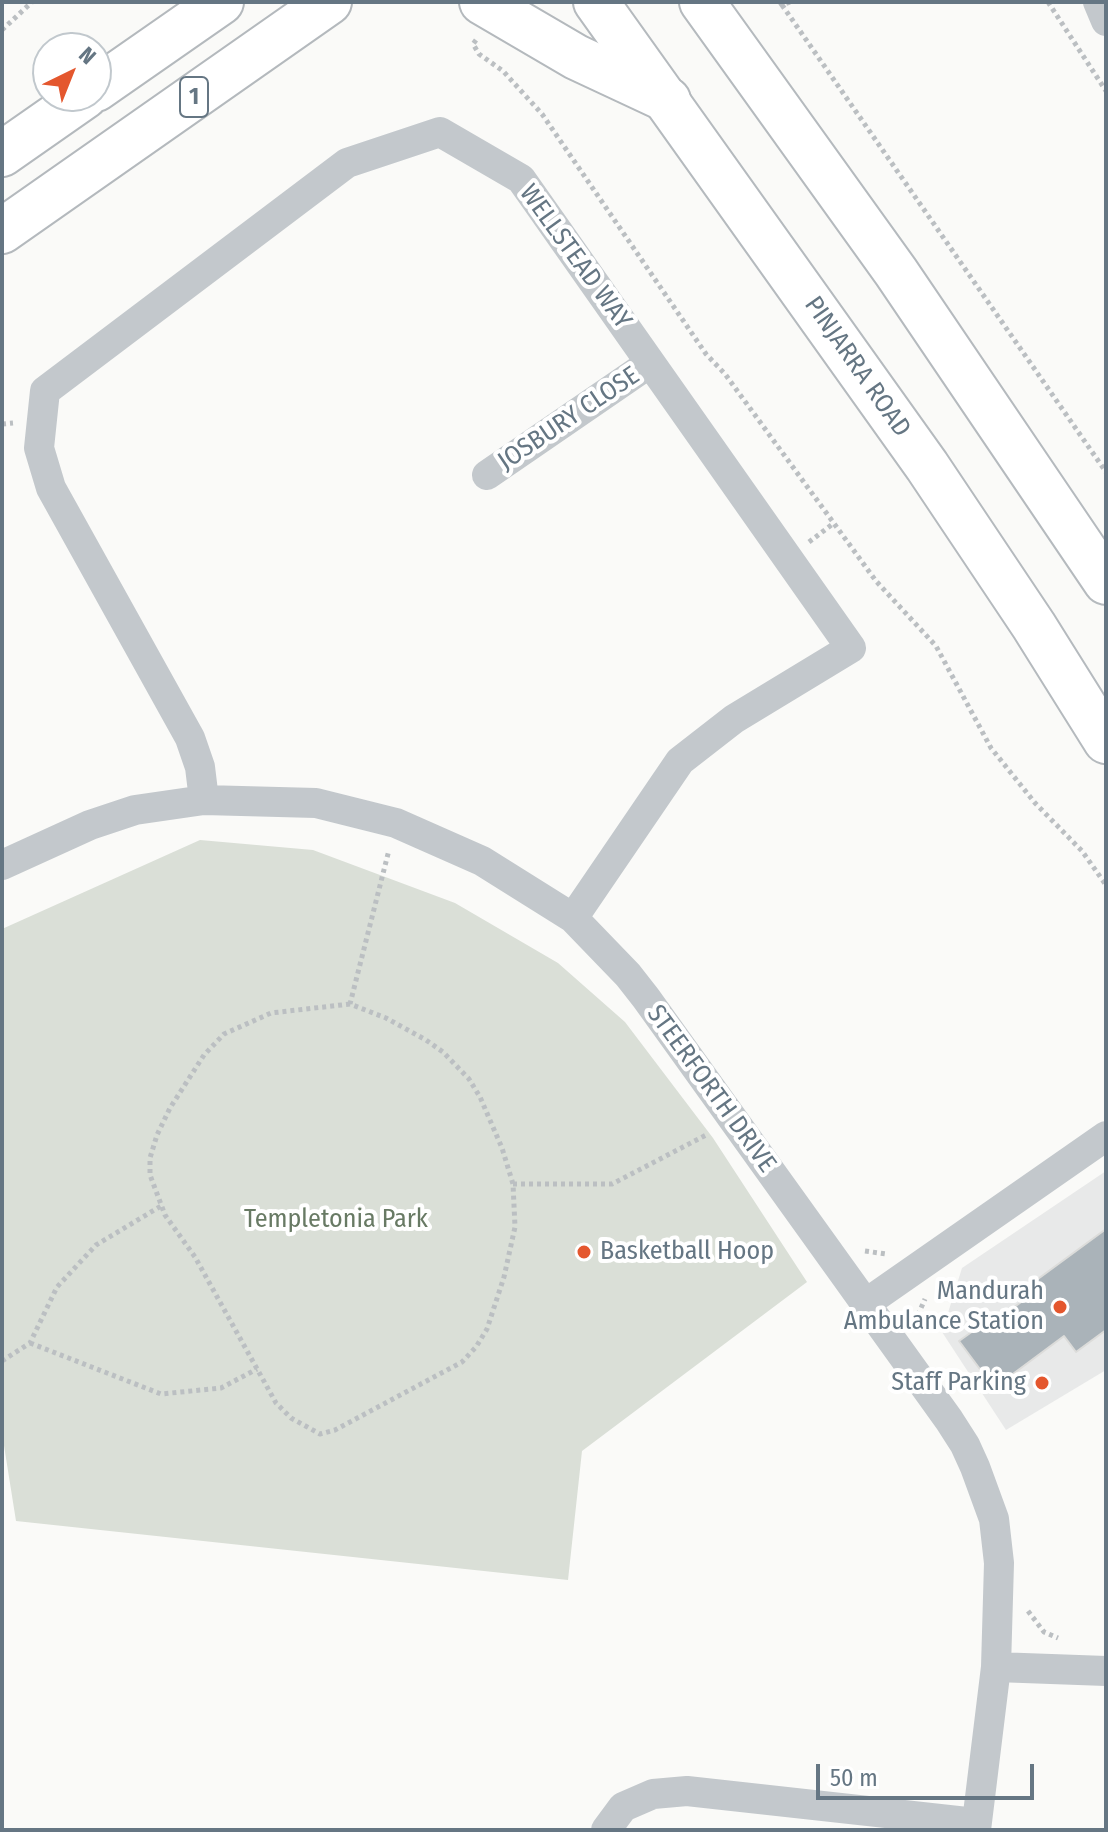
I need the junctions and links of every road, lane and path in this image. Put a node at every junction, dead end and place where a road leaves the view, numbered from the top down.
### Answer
1 (32, 2) edge
2 (221, 2) edge
3 (329, 2) edge
4 (596, 2) edge
5 (702, 2) edge
6 (790, 2) edge
7 (1048, 2) edge
8 (1098, 2) edge
9 (781, 4) edge
10 (489, 5) edge
11 (1106, 21) edge
12 (2, 30) edge
13 (112, 78) edge
14 (1106, 91) edge
15 (668, 100) junction
16 (62, 112) edge
17 (2, 154) edge
18 (2, 231) edge
19 (650, 363) junction
20 (1106, 472) edge
21 (487, 475) dead end
22 (1106, 582) edge
23 (1106, 741) edge
24 (204, 800) junction
25 (391, 845) dead end
26 (2, 865) edge
27 (1106, 885) edge
28 (573, 918) junction
29 (350, 1004) junction
30 (734, 1119) junction
31 (706, 1135) junction
32 (1106, 1136) edge
33 (715, 1147) dead end
34 (513, 1184) junction
35 (161, 1206) junction
36 (865, 1304) junction
37 (30, 1343) junction
38 (2, 1361) edge
39 (257, 1369) junction
40 (996, 1667) junction
41 (1106, 1671) edge
42 (976, 1827) edge
43 (606, 1830) edge

1 - 12 path
2 - 13 main road, 1
3 - 18 main road, 1
4 - 15 main road, PINJARRA ROAD
5 - 22 main road
6 - 9 path
7 - 14 path
8 - 11 street
9 - 20 path
10 - 15 main road
10 - 27 path
15 - 23 main road, PINJARRA ROAD
16 - 17 main road
19 - 21 street, JOSBURY CLOSE
19 - 24 street, WELLSTEAD WAY
19 - 28 street, WELLSTEAD WAY
24 - 26 street, STEERFORTH DRIVE
24 - 28 street, STEERFORTH DRIVE
25 - 29 path
28 - 30 street, STEERFORTH DRIVE
29 - 34 path
29 - 35 path
30 - 31 path
30 - 36 street, STEERFORTH DRIVE
31 - 33 path
31 - 34 path
32 - 36 street
34 - 39 path
35 - 37 path
35 - 39 path
36 - 40 street, STEERFORTH DRIVE
37 - 38 path
37 - 39 path
40 - 41 street
40 - 42 street, STEERFORTH DRIVE
42 - 43 street

